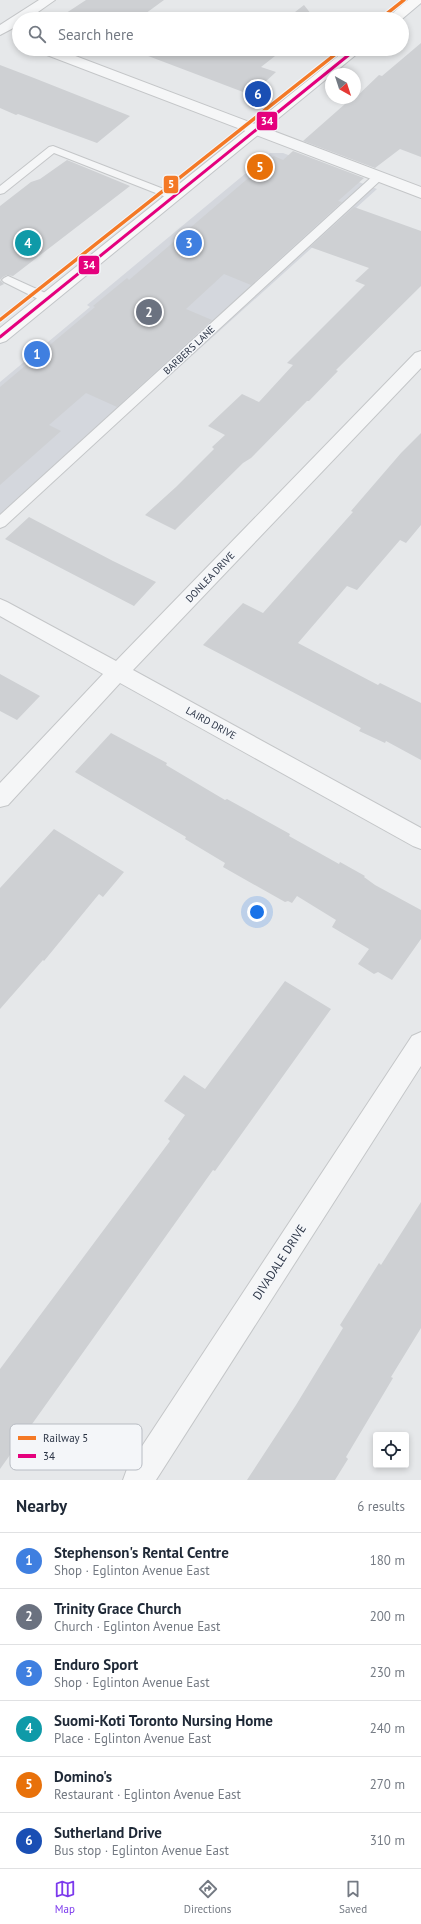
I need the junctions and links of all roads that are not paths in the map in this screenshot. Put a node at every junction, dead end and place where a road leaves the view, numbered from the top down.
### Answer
1 (48, 0) edge
2 (416, 0) edge
3 (32, 12) edge
4 (401, 12) edge
5 (62, 56) edge
6 (347, 56) edge
7 (257, 130) junction
8 (379, 176) junction
9 (0, 191) edge
10 (421, 193) edge
11 (175, 197) junction
12 (8, 280) dead end
13 (48, 300) junction
14 (0, 337) edge
15 (421, 357) edge
16 (0, 523) edge
17 (0, 607) edge
18 (118, 672) junction
19 (0, 798) edge
20 (421, 839) edge
21 (421, 1044) edge
22 (138, 1480) edge

1 - 3 street
2 - 4 main road
5 - 7 street
6 - 7 main road
7 - 8 street
7 - 11 main road
8 - 10 street
8 - 16 lane, BARBERS LANE
9 - 11 lane
11 - 13 main road
12 - 13 lane
13 - 14 main road
15 - 18 street, DONLEA DRIVE
17 - 18 street, LAIRD DRIVE
18 - 19 street, DONLEA DRIVE
18 - 20 street, LAIRD DRIVE
21 - 22 street, DIVADALE DRIVE

